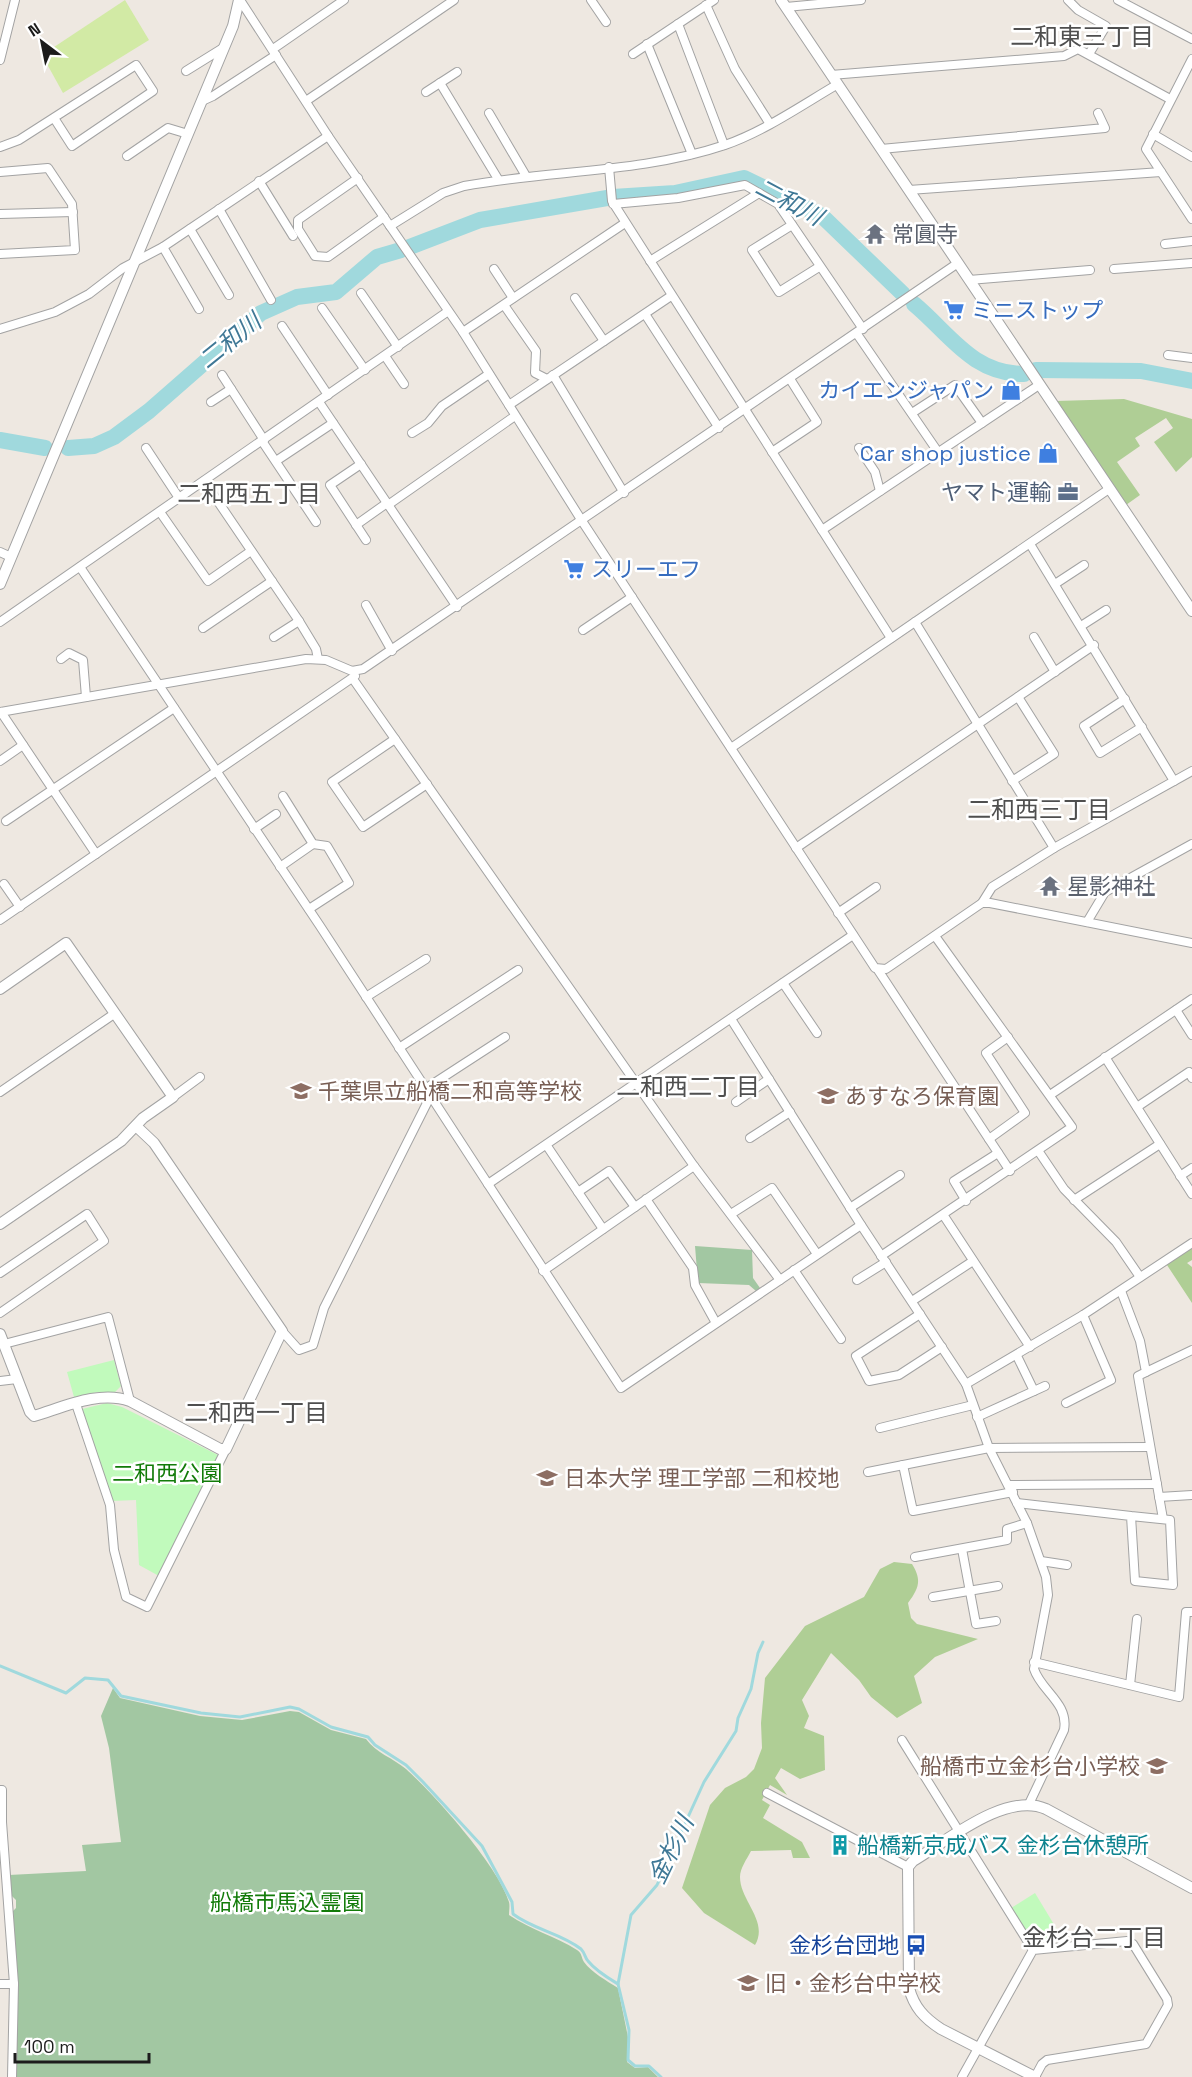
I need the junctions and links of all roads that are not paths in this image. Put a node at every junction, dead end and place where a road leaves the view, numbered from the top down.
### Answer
1 (4, 0) edge
2 (15, 0) edge
3 (240, 0) edge
4 (344, 0) edge
5 (454, 0) edge
6 (591, 0) edge
7 (861, 0) edge
8 (1068, 0) edge
9 (1118, 0) edge
10 (710, 2) edge
11 (783, 3) edge
12 (606, 22) dead end
13 (678, 24) junction
14 (1192, 39) edge
15 (647, 44) junction
16 (223, 48) junction
17 (274, 52) junction
18 (633, 54) dead end
19 (1089, 54) junction
20 (1192, 59) edge
21 (0, 60) edge
22 (186, 71) dead end
23 (457, 72) dead end
24 (835, 80) junction
25 (440, 83) junction
26 (426, 92) dead end
27 (1170, 99) junction
28 (202, 100) junction
29 (306, 101) junction
30 (489, 113) dead end
31 (1098, 113) dead end
32 (54, 118) junction
33 (770, 124) junction
34 (188, 134) junction
35 (1153, 134) junction
36 (328, 136) junction
37 (724, 145) junction
38 (0, 147) edge
39 (881, 149) junction
40 (692, 154) junction
41 (127, 156) dead end
42 (1192, 157) edge
43 (609, 167) junction
44 (0, 172) edge
45 (1161, 172) junction
46 (526, 176) junction
47 (358, 178) junction
48 (498, 179) junction
49 (260, 182) junction
50 (909, 190) junction
51 (759, 193) junction
52 (612, 199) junction
53 (219, 209) junction
54 (73, 212) junction
55 (0, 214) edge
56 (384, 217) junction
57 (1192, 219) edge
58 (625, 223) junction
59 (792, 225) junction
60 (390, 226) junction
61 (190, 229) junction
62 (293, 236) dead end
63 (1192, 241) edge
64 (1165, 244) dead end
65 (163, 247) junction
66 (0, 254) edge
67 (650, 261) junction
68 (134, 262) junction
69 (958, 263) junction
70 (1192, 263) edge
71 (819, 267) junction
72 (494, 269) dead end
73 (1114, 269) dead end
74 (1090, 270) dead end
75 (969, 280) junction
76 (361, 293) dead end
77 (229, 295) dead end
78 (671, 296) junction
79 (513, 298) junction
80 (575, 298) dead end
81 (271, 300) dead end
82 (504, 304) junction
83 (199, 309) dead end
84 (322, 309) dead end
85 (447, 312) junction
86 (645, 314) junction
87 (282, 326) dead end
88 (0, 329) edge
89 (860, 331) junction
90 (463, 332) junction
91 (604, 341) junction
92 (398, 347) junction
93 (1168, 355) dead end
94 (385, 356) junction
95 (1192, 358) edge
96 (365, 370) junction
97 (489, 374) junction
98 (222, 375) dead end
99 (550, 377) junction
100 (790, 379) junction
101 (404, 384) dead end
102 (1039, 385) junction
103 (231, 389) junction
104 (328, 395) junction
105 (211, 402) dead end
106 (319, 402) junction
107 (508, 405) junction
108 (745, 410) junction
109 (912, 413) junction
110 (515, 416) junction
111 (333, 423) junction
112 (982, 423) junction
113 (719, 428) junction
114 (412, 433) dead end
115 (263, 440) junction
116 (146, 448) dead end
117 (859, 448) dead end
118 (772, 452) junction
119 (938, 452) junction
120 (276, 461) junction
121 (361, 464) junction
122 (204, 481) junction
123 (1109, 489) junction
124 (880, 491) junction
125 (624, 493) junction
126 (180, 498) junction
127 (388, 504) junction
128 (160, 512) junction
129 (316, 522) dead end
130 (582, 522) junction
131 (356, 525) junction
132 (822, 530) junction
133 (366, 540) dead end
134 (1030, 543) junction
135 (251, 550) junction
136 (0, 552) edge
137 (11, 557) junction
138 (1084, 565) dead end
139 (80, 567) junction
140 (272, 581) junction
141 (0, 584) edge
142 (1055, 584) junction
143 (632, 597) junction
144 (366, 605) dead end
145 (1191, 605) edge
146 (457, 607) junction
147 (1106, 610) dead end
148 (299, 621) junction
149 (0, 622) edge
150 (915, 622) junction
151 (1082, 626) junction
152 (203, 628) dead end
153 (583, 630) dead end
154 (274, 637) dead end
155 (1034, 637) dead end
156 (891, 638) junction
157 (1094, 645) junction
158 (392, 651) junction
159 (61, 659) dead end
160 (318, 659) junction
161 (1055, 672) junction
162 (355, 675) junction
163 (159, 684) junction
164 (86, 697) junction
165 (1018, 697) junction
166 (1125, 699) junction
167 (174, 708) junction
168 (0, 712) edge
169 (977, 724) junction
170 (1142, 727) junction
171 (395, 739) junction
172 (23, 745) junction
173 (731, 748) junction
174 (0, 760) edge
175 (1192, 771) edge
176 (217, 773) junction
177 (1012, 781) junction
178 (1174, 781) junction
179 (427, 784) junction
180 (52, 789) junction
181 (284, 796) dead end
182 (276, 814) dead end
183 (6, 820) dead end
184 (254, 829) junction
185 (313, 844) junction
186 (1192, 844) edge
187 (796, 848) junction
188 (1054, 848) junction
189 (96, 854) junction
190 (280, 867) junction
191 (4, 884) dead end
192 (876, 887) dead end
193 (982, 903) junction
194 (20, 907) junction
195 (309, 909) junction
196 (838, 913) junction
197 (0, 920) edge
198 (1087, 922) junction
199 (853, 935) junction
200 (936, 936) junction
201 (1192, 943) edge
202 (426, 959) dead end
203 (518, 970) dead end
204 (878, 970) junction
205 (2, 983) edge
206 (783, 983) junction
207 (366, 997) junction
208 (1192, 999) edge
209 (1176, 1010) junction
210 (114, 1014) junction
211 (731, 1019) junction
212 (817, 1033) dead end
213 (1192, 1035) edge
214 (505, 1037) dead end
215 (1008, 1037) junction
216 (399, 1048) junction
217 (1105, 1057) junction
218 (200, 1077) dead end
219 (1192, 1078) edge
220 (769, 1079) junction
221 (638, 1083) junction
222 (0, 1092) edge
223 (427, 1093) junction
224 (1050, 1095) junction
225 (173, 1097) junction
226 (736, 1102) dead end
227 (1137, 1107) junction
228 (790, 1112) junction
229 (136, 1126) junction
230 (750, 1138) dead end
231 (989, 1139) junction
232 (1160, 1144) junction
233 (547, 1146) junction
234 (1039, 1152) junction
235 (998, 1153) junction
236 (694, 1166) junction
237 (1192, 1168) edge
238 (1010, 1171) junction
239 (900, 1175) dead end
240 (1180, 1176) junction
241 (488, 1184) junction
242 (578, 1192) junction
243 (1192, 1194) edge
244 (646, 1199) junction
245 (1074, 1200) junction
246 (966, 1201) junction
247 (635, 1207) junction
248 (850, 1208) junction
249 (731, 1214) junction
250 (944, 1216) junction
251 (0, 1224) edge
252 (861, 1225) junction
253 (603, 1229) junction
254 (1192, 1243) edge
255 (817, 1254) junction
256 (883, 1259) junction
257 (973, 1261) junction
258 (543, 1270) junction
259 (794, 1270) junction
260 (0, 1273) edge
261 (1140, 1277) junction
262 (780, 1280) junction
263 (857, 1280) dead end
264 (1121, 1291) junction
265 (912, 1301) junction
266 (0, 1313) edge
267 (920, 1314) junction
268 (1083, 1316) junction
269 (716, 1323) junction
270 (282, 1331) junction
271 (2, 1339) edge
272 (841, 1339) dead end
273 (942, 1347) junction
274 (1030, 1347) junction
275 (1192, 1350) edge
276 (1017, 1356) junction
277 (1146, 1372) junction
278 (17, 1378) junction
279 (0, 1381) edge
280 (966, 1384) junction
281 (1045, 1386) dead end
282 (1034, 1391) junction
283 (130, 1401) junction
284 (1066, 1403) dead end
285 (76, 1404) junction
286 (973, 1405) junction
287 (977, 1417) junction
288 (880, 1428) dead end
289 (1150, 1447) junction
290 (989, 1448) junction
291 (226, 1449) junction
292 (903, 1465) junction
293 (868, 1472) dead end
294 (1157, 1484) junction
295 (1011, 1488) junction
296 (1192, 1495) edge
297 (1159, 1497) junction
298 (1017, 1503) junction
299 (1131, 1516) junction
300 (1163, 1519) junction
301 (1027, 1523) junction
302 (962, 1549) junction
303 (915, 1557) dead end
304 (1041, 1561) junction
305 (1066, 1565) dead end
306 (998, 1586) dead end
307 (969, 1591) junction
308 (933, 1597) dead end
309 (1192, 1612) edge
310 (1137, 1619) dead end
311 (996, 1621) dead end
312 (1034, 1662) junction
313 (1130, 1685) junction
314 (902, 1740) dead end
315 (0, 1790) edge
316 (767, 1793) dead end
317 (1029, 1804) junction
318 (960, 1832) junction
319 (908, 1867) junction
320 (1192, 1888) edge
321 (4, 1904) edge
322 (1033, 1950) junction
323 (0, 1984) edge
324 (14, 1984) junction
325 (977, 2049) junction
326 (12, 2077) edge
327 (962, 2077) edge
328 (1035, 2077) edge

1 - 2 street
2 - 21 street
3 - 16 street
3 - 17 street
4 - 17 street
5 - 29 street
6 - 12 street
7 - 11 street
8 - 19 street
9 - 14 street
10 - 13 street
10 - 33 street
11 - 24 street
13 - 15 street
13 - 37 street
15 - 18 street
15 - 40 street
16 - 22 street
16 - 28 street
17 - 28 street
17 - 29 street
19 - 24 street
19 - 27 street
20 - 27 street
23 - 25 street
24 - 33 street
24 - 39 street
25 - 26 street
25 - 48 street
27 - 35 street
28 - 34 street
29 - 36 street
30 - 46 street
31 - 39 street
32 - 32 street
32 - 38 street
33 - 37 street
34 - 41 street
34 - 68 street
35 - 42 street
35 - 45 street
36 - 47 street
36 - 49 street
37 - 40 street
39 - 50 street
40 - 43 street
43 - 46 street
43 - 52 street
44 - 54 street
45 - 50 street
45 - 57 street
46 - 48 street
47 - 56 street
47 - 56 street
48 - 60 street
49 - 53 street
49 - 62 street
50 - 69 street
51 - 52 street
51 - 59 street
51 - 67 street
52 - 58 street
53 - 61 street
53 - 81 street
54 - 55 street
54 - 66 street
56 - 60 street
58 - 67 street
58 - 79 street
59 - 71 street
59 - 71 street
60 - 85 street
61 - 65 street
61 - 77 street
63 - 64 street
65 - 68 street
65 - 83 street
67 - 78 street
68 - 88 street
68 - 137 street
69 - 75 street
69 - 89 street
70 - 73 street
71 - 89 street
72 - 79 street
74 - 75 street
75 - 102 street
76 - 92 street
78 - 86 street
78 - 108 street
79 - 82 street
80 - 91 street
82 - 90 street
82 - 99 street
84 - 96 street
85 - 90 street
85 - 92 street
86 - 91 street
86 - 113 street
87 - 104 street
89 - 100 street
89 - 109 street
90 - 97 street
91 - 99 street
92 - 94 street
93 - 95 street
94 - 96 street
94 - 101 street
96 - 104 street
97 - 107 street
97 - 114 street
98 - 103 street
99 - 107 street
99 - 125 street
100 - 108 street
100 - 118 street
102 - 112 street
102 - 123 street
103 - 105 street
103 - 115 street
104 - 106 street
106 - 111 street
106 - 115 street
107 - 110 street
108 - 113 street
108 - 118 street
109 - 112 street
109 - 119 street
110 - 127 street
110 - 130 street
111 - 120 street
111 - 121 street
112 - 119 street
113 - 125 street
115 - 120 street
115 - 122 street
116 - 126 street
117 - 124 street
118 - 132 street
119 - 124 street
120 - 129 street
121 - 127 street
121 - 131 street
122 - 126 street
122 - 135 street
123 - 134 street
123 - 145 street
124 - 132 street
125 - 130 street
126 - 128 street
127 - 131 street
127 - 146 street
128 - 135 street
128 - 139 street
130 - 143 street
130 - 146 street
131 - 133 street
132 - 156 street
134 - 142 street
134 - 150 street
135 - 140 street
136 - 137 street
137 - 141 street
138 - 142 street
139 - 149 street
139 - 163 street
140 - 148 street
140 - 152 street
142 - 151 street
143 - 153 street
143 - 173 street
144 - 158 street
146 - 158 street
147 - 151 street
148 - 154 street
148 - 160 street
150 - 156 street
150 - 169 street
151 - 157 street
155 - 161 street
156 - 173 street
157 - 161 street
157 - 166 street
158 - 162 street
159 - 164 street
160 - 162 street
160 - 163 street
161 - 165 street
162 - 171 street
162 - 176 street
163 - 164 street
163 - 167 street
164 - 168 street
165 - 169 street
165 - 177 street
166 - 170 street
166 - 170 street
167 - 176 street
167 - 180 street
168 - 172 street
169 - 177 street
169 - 187 street
170 - 178 street
171 - 179 street
171 - 179 street
172 - 174 street
172 - 180 street
173 - 187 street
175 - 178 street
176 - 184 street
176 - 189 street
177 - 188 street
178 - 188 street
179 - 221 street
180 - 183 street
180 - 189 street
181 - 185 street
182 - 184 street
184 - 190 street
185 - 190 street
185 - 195 street
186 - 198 street
187 - 196 street
188 - 193 street
189 - 194 street
190 - 195 street
191 - 194 street
192 - 196 street
193 - 198 street
193 - 200 street
194 - 197 street
195 - 207 street
196 - 199 street
198 - 201 street
199 - 204 street
199 - 206 street
200 - 204 street
200 - 215 street
202 - 207 street
203 - 216 street
204 - 231 street
205 - 210 street
206 - 211 street
206 - 212 street
207 - 216 street
208 - 209 street
209 - 213 street
209 - 217 street
210 - 222 street
210 - 225 street
211 - 220 street
211 - 221 street
214 - 223 street
215 - 224 street
215 - 231 street
216 - 223 street
217 - 224 street
217 - 227 street
218 - 225 street
219 - 227 street
220 - 226 street
220 - 228 street
221 - 233 street
221 - 236 street
223 - 241 street
223 - 270 street
224 - 234 street
225 - 229 street
227 - 232 street
228 - 230 street
228 - 248 street
229 - 251 street
229 - 270 street
231 - 235 street
232 - 240 street
232 - 245 street
233 - 241 street
233 - 242 street
234 - 238 street
234 - 245 street
235 - 238 street
235 - 246 street
236 - 244 street
236 - 249 street
237 - 240 street
238 - 246 street
239 - 248 street
240 - 243 street
241 - 258 street
242 - 247 street
242 - 253 street
244 - 247 street
244 - 269 street
245 - 261 street
246 - 250 street
247 - 253 street
248 - 252 street
249 - 255 street
249 - 262 street
250 - 256 street
250 - 257 street
252 - 255 street
252 - 256 street
253 - 258 street
254 - 261 street
255 - 259 street
256 - 263 street
256 - 265 street
257 - 265 street
257 - 274 street
258 - 269 street
259 - 262 street
259 - 272 street
260 - 266 street
261 - 264 street
262 - 269 street
264 - 268 street
264 - 277 street
265 - 267 street
267 - 273 street
267 - 273 street
268 - 274 street
268 - 284 street
270 - 291 street
271 - 278 street
271 - 283 street
273 - 280 street
274 - 276 street
275 - 277 street
276 - 280 street
276 - 282 street
277 - 289 street
278 - 279 street
278 - 285 street
280 - 286 street
281 - 282 street
282 - 287 street
283 - 285 street
283 - 291 street
285 - 291 street
286 - 287 street
286 - 288 street
287 - 290 street
289 - 290 street
289 - 294 street
290 - 292 street
290 - 295 street
292 - 293 street
292 - 295 street
294 - 295 street
294 - 297 street
295 - 298 street
296 - 297 street
297 - 300 street
298 - 299 street
298 - 301 street
299 - 300 street
299 - 300 street
301 - 302 street
301 - 304 street
302 - 303 street
302 - 307 street
304 - 305 street
304 - 312 street
306 - 307 street
307 - 308 street
307 - 311 street
309 - 313 street
310 - 313 street
312 - 313 street
312 - 317 street
314 - 318 street
315 - 321 street
316 - 319 street
317 - 318 street
317 - 320 street
318 - 319 street
318 - 322 street
319 - 325 street
321 - 324 street
322 - 325 street
322 - 328 street
323 - 324 street
324 - 326 street
325 - 327 street
325 - 328 street

